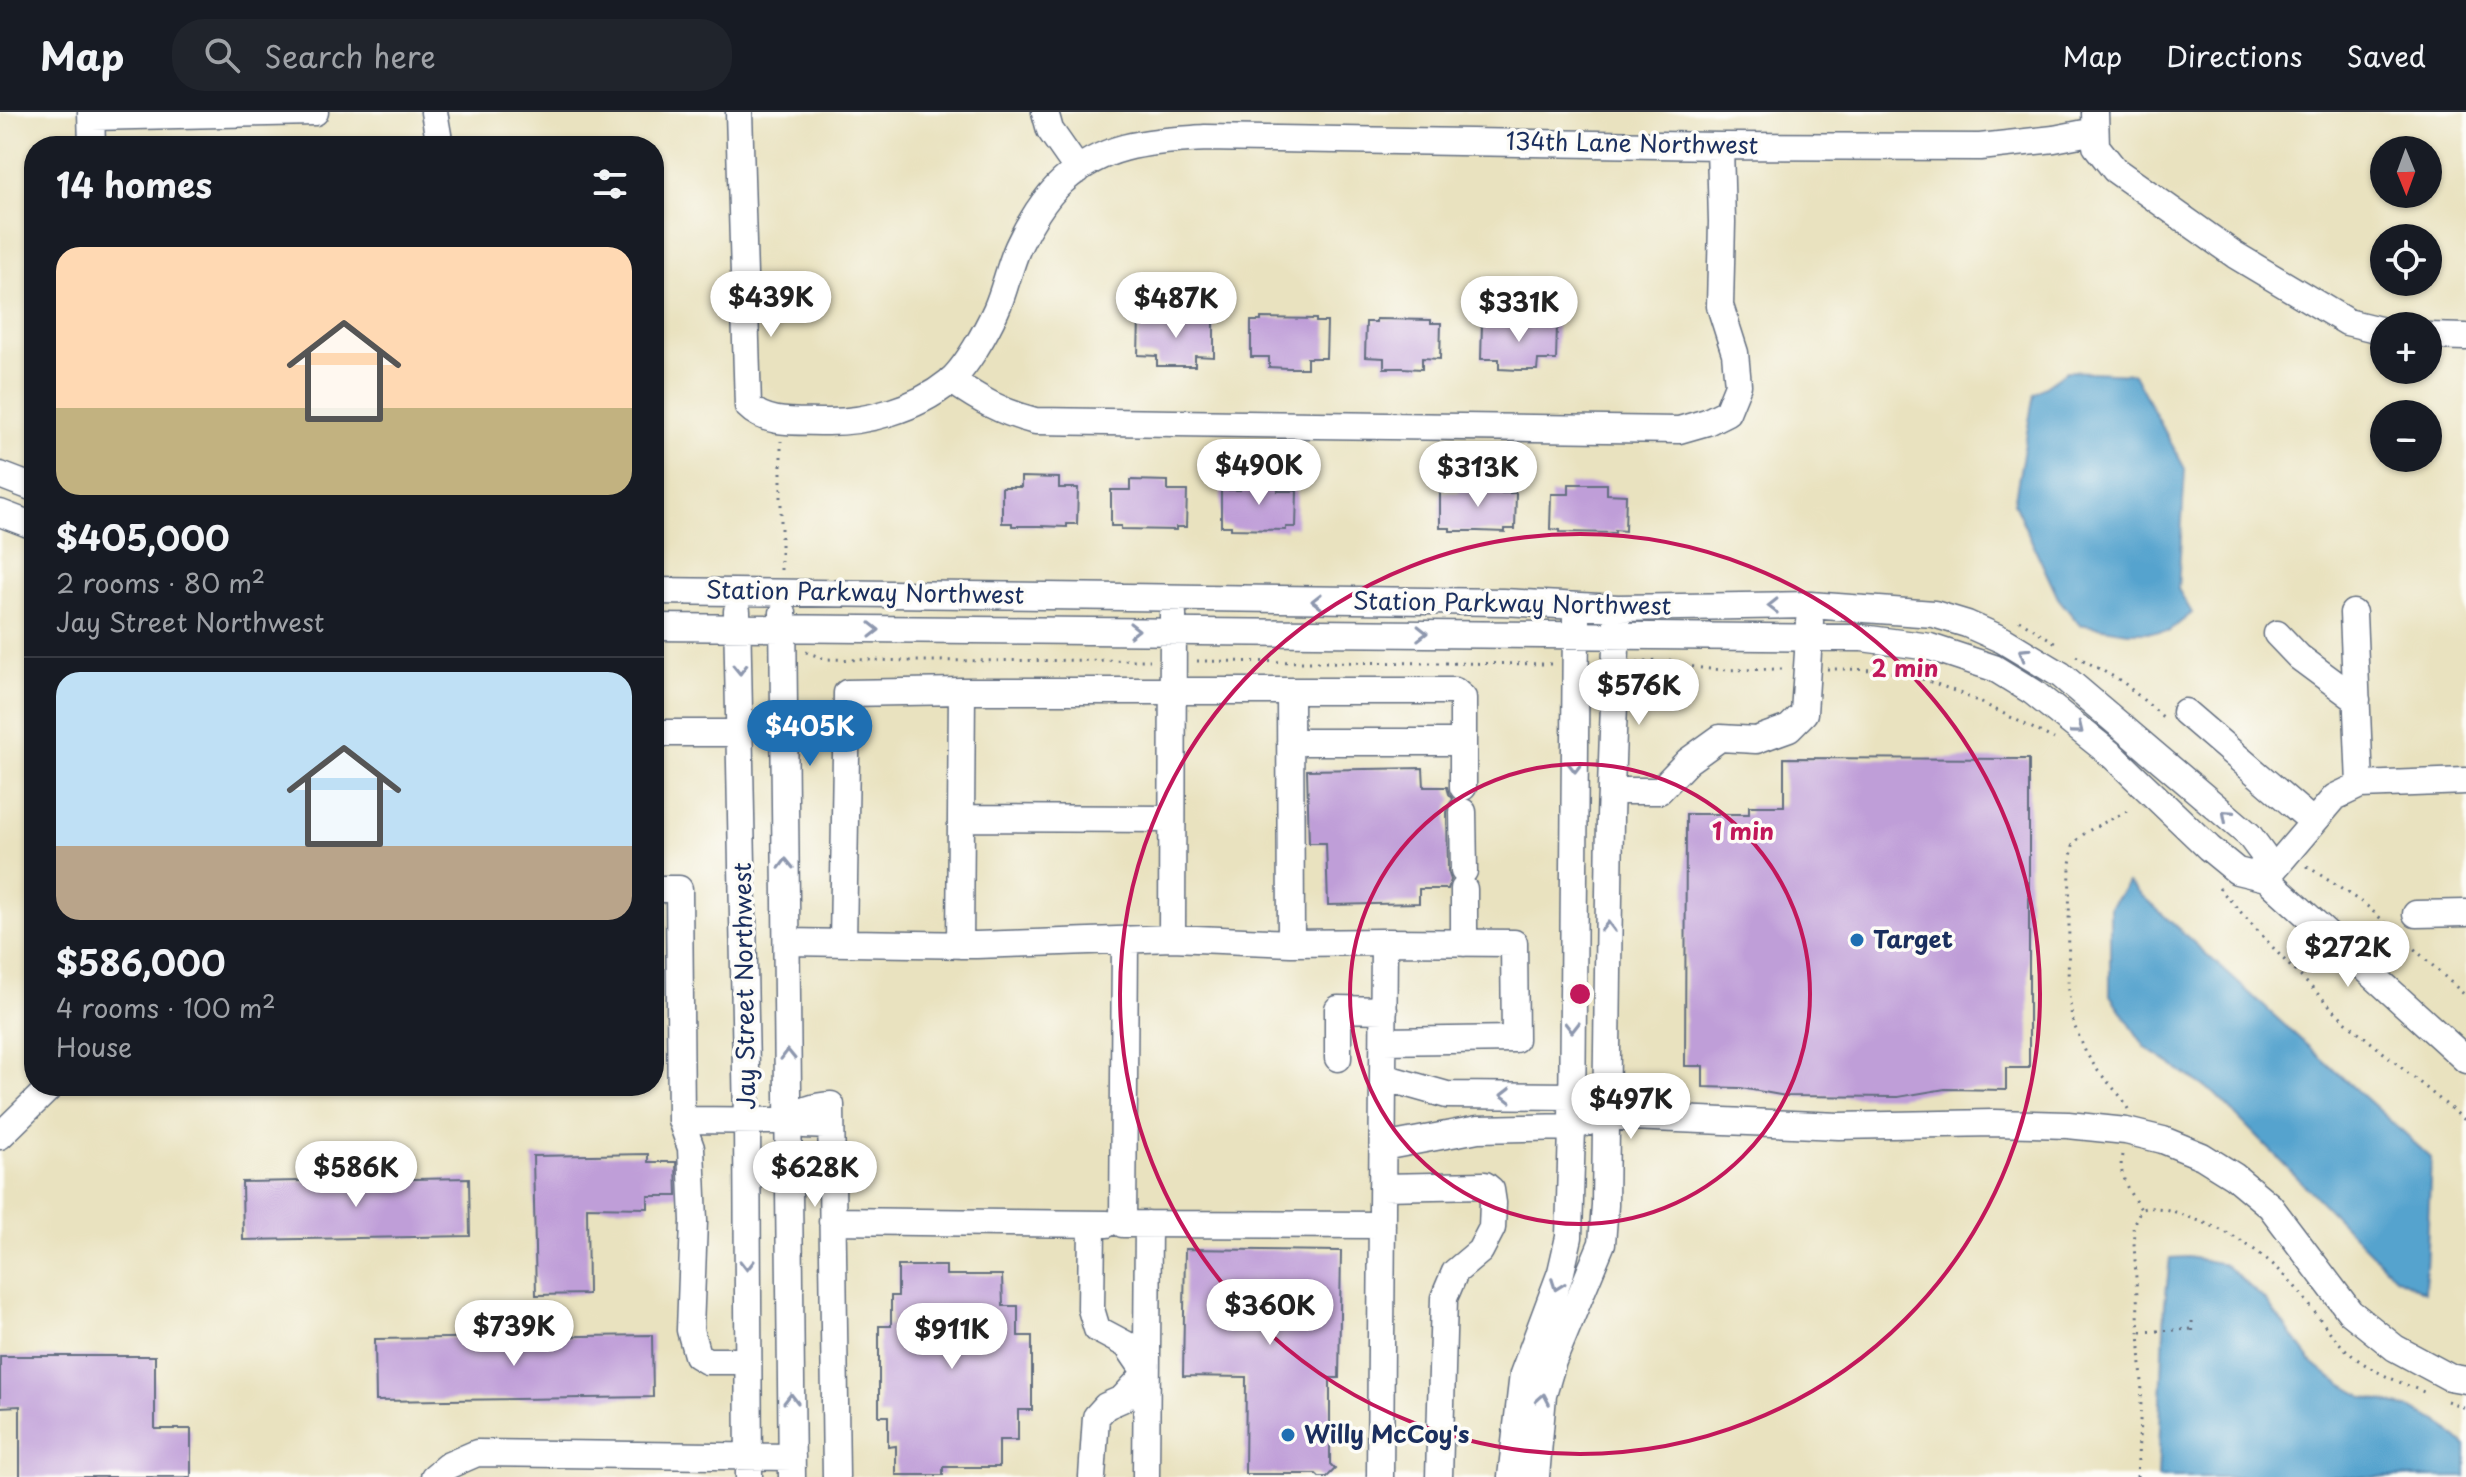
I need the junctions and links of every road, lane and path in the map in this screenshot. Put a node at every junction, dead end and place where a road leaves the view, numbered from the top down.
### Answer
1 (315, 112) edge
2 (434, 112) edge
3 (739, 112) edge
4 (1045, 112) edge
5 (92, 115) edge
6 (2095, 122) edge
7 (92, 136) edge
8 (438, 136) edge
9 (1720, 146) junction
10 (1078, 170) junction
11 (2370, 328) edge
12 (2442, 336) edge
13 (2466, 337) edge
14 (951, 380) junction
15 (780, 421) junction
16 (0, 475) edge
17 (24, 484) edge
18 (0, 513) edge
19 (24, 522) edge
20 (783, 586) junction
21 (664, 591) edge
22 (735, 592) junction
23 (1173, 598) junction
24 (1810, 605) junction
25 (1576, 606) junction
26 (1618, 608) junction
27 (2353, 613) dead end
28 (664, 627) edge
29 (739, 629) junction
30 (783, 629) junction
31 (1173, 631) junction
32 (2277, 634) dead end
33 (1576, 635) junction
34 (1810, 637) junction
35 (1617, 648) junction
36 (1808, 669) junction
37 (962, 691) junction
38 (1290, 691) junction
39 (1173, 692) junction
40 (2357, 700) junction
41 (2185, 712) dead end
42 (664, 733) edge
43 (741, 733) junction
44 (2058, 741) dead end
45 (1290, 742) junction
46 (1463, 742) junction
47 (2466, 781) edge
48 (2360, 785) junction
49 (1611, 791) junction
50 (2132, 808) dead end
51 (961, 818) junction
52 (1172, 819) junction
53 (2313, 822) junction
54 (2266, 878) junction
55 (2212, 880) dead end
56 (664, 889) edge
57 (2466, 913) edge
58 (2416, 914) dead end
59 (1172, 938) junction
60 (1125, 940) junction
61 (787, 942) junction
62 (1384, 942) junction
63 (843, 943) junction
64 (1291, 943) junction
65 (1464, 943) junction
66 (960, 945) junction
67 (1384, 1010) junction
68 (1384, 1041) junction
69 (1338, 1058) dead end
70 (2466, 1060) edge
71 (1383, 1077) junction
72 (41, 1096) edge
73 (1572, 1096) junction
74 (1607, 1116) junction
75 (681, 1120) junction
76 (747, 1120) junction
77 (789, 1121) junction
78 (2466, 1121) edge
79 (1572, 1127) junction
80 (2126, 1131) junction
81 (0, 1136) edge
82 (1383, 1147) junction
83 (1382, 1187) junction
84 (2141, 1209) junction
85 (832, 1221) junction
86 (1092, 1224) junction
87 (1135, 1224) junction
88 (1382, 1225) junction
89 (2192, 1321) dead end
90 (2193, 1329) junction
91 (2139, 1332) junction
92 (2193, 1336) dead end
93 (747, 1361) junction
94 (1146, 1373) junction
95 (2466, 1380) edge
96 (2433, 1395) dead end
97 (2444, 1400) dead end
98 (2466, 1408) edge
99 (607, 1465) edge
100 (748, 1467) edge
101 (792, 1467) edge
102 (434, 1477) edge
103 (836, 1477) edge
104 (1092, 1477) edge
105 (1146, 1477) edge
106 (1380, 1477) edge
107 (1439, 1477) edge
108 (1511, 1477) edge
109 (1536, 1477) edge
110 (2137, 1477) edge

1 - 5 street
2 - 8 street
3 - 15 street
4 - 10 street
5 - 7 street
6 - 9 street, 134th Lane Northwest
6 - 11 street
9 - 10 street, 134th Lane Northwest
9 - 14 street
10 - 14 street, 134th Lane Northwest
12 - 13 street
14 - 15 street
15 - 20 path
16 - 17 street
18 - 19 street
20 - 22 street, Station Parkway Northwest
20 - 23 street, Station Parkway Northwest
20 - 30 street, Jay Street Northwest
21 - 22 street, Station Parkway Northwest
22 - 29 street, Jay Street Northwest
25 -> 23 street, Station Parkway Northwest
23 - 31 street
24 -> 26 street, Station Parkway Northwest
24 - 34 street
54 -> 24 street, Station Parkway Northwest
25 - 26 street, Station Parkway Northwest
25 - 33 street
26 - 35 street
27 - 40 street
28 - 29 street, Station Parkway Northwest
29 - 30 street, Station Parkway Northwest
29 -> 43 street, Jay Street Northwest
30 -> 31 street, Station Parkway Northwest
61 -> 30 street, Jay Street Northwest
31 -> 33 street, Station Parkway Northwest
31 - 39 street
32 - 40 street
33 - 35 street, Station Parkway Northwest
33 -> 73 street
34 - 35 street, Station Parkway Northwest
34 - 36 street
34 -> 54 street, Station Parkway Northwest
35 - 36 path
35 - 49 street
36 - 44 path
36 - 49 street
37 - 39 street
37 - 51 street
37 - 63 street
38 - 39 street
38 - 45 street
38 - 46 street
39 - 52 street
40 - 48 street
41 - 53 street
42 - 43 street
43 - 76 street, Jay Street Northwest
45 - 46 street
45 - 64 street
46 - 65 street
47 - 48 street
48 - 53 street
74 -> 49 street
50 - 80 path
51 - 52 street
51 - 66 street
52 - 59 street
53 - 54 street
54 - 70 street, Station Parkway Northwest
55 - 78 path
56 - 75 street
57 - 58 street
59 - 60 street
59 - 64 street
60 - 66 street
60 - 87 street
61 - 63 street
77 -> 61 street, Jay Street Northwest
62 - 64 street
62 - 65 street
62 - 67 street
63 - 66 street
65 - 68 street
67 - 68 street
67 - 69 street
68 - 71 street
73 -> 71 street
71 - 82 street
72 - 81 street
73 - 74 street
73 - 79 street
74 - 79 street
74 - 80 street
109 -> 74 street
75 - 76 street
75 - 93 street
76 - 77 street
76 -> 93 street, Jay Street Northwest
77 - 85 street
101 -> 77 street, Jay Street Northwest
79 - 82 street
79 -> 108 street
80 - 84 path
80 - 95 street
82 - 83 street
83 - 88 street
83 - 107 street
84 - 91 path
84 - 96 path
85 - 86 street
85 - 103 street
86 - 87 street
86 - 94 street
87 - 88 street
87 - 94 street
88 - 106 street
89 - 90 path
90 - 91 path
90 - 92 path
91 - 110 path
93 - 100 street, Jay Street Northwest
94 - 104 street
94 - 105 street
97 - 98 path
99 - 100 street
99 - 102 street
100 - 101 street

